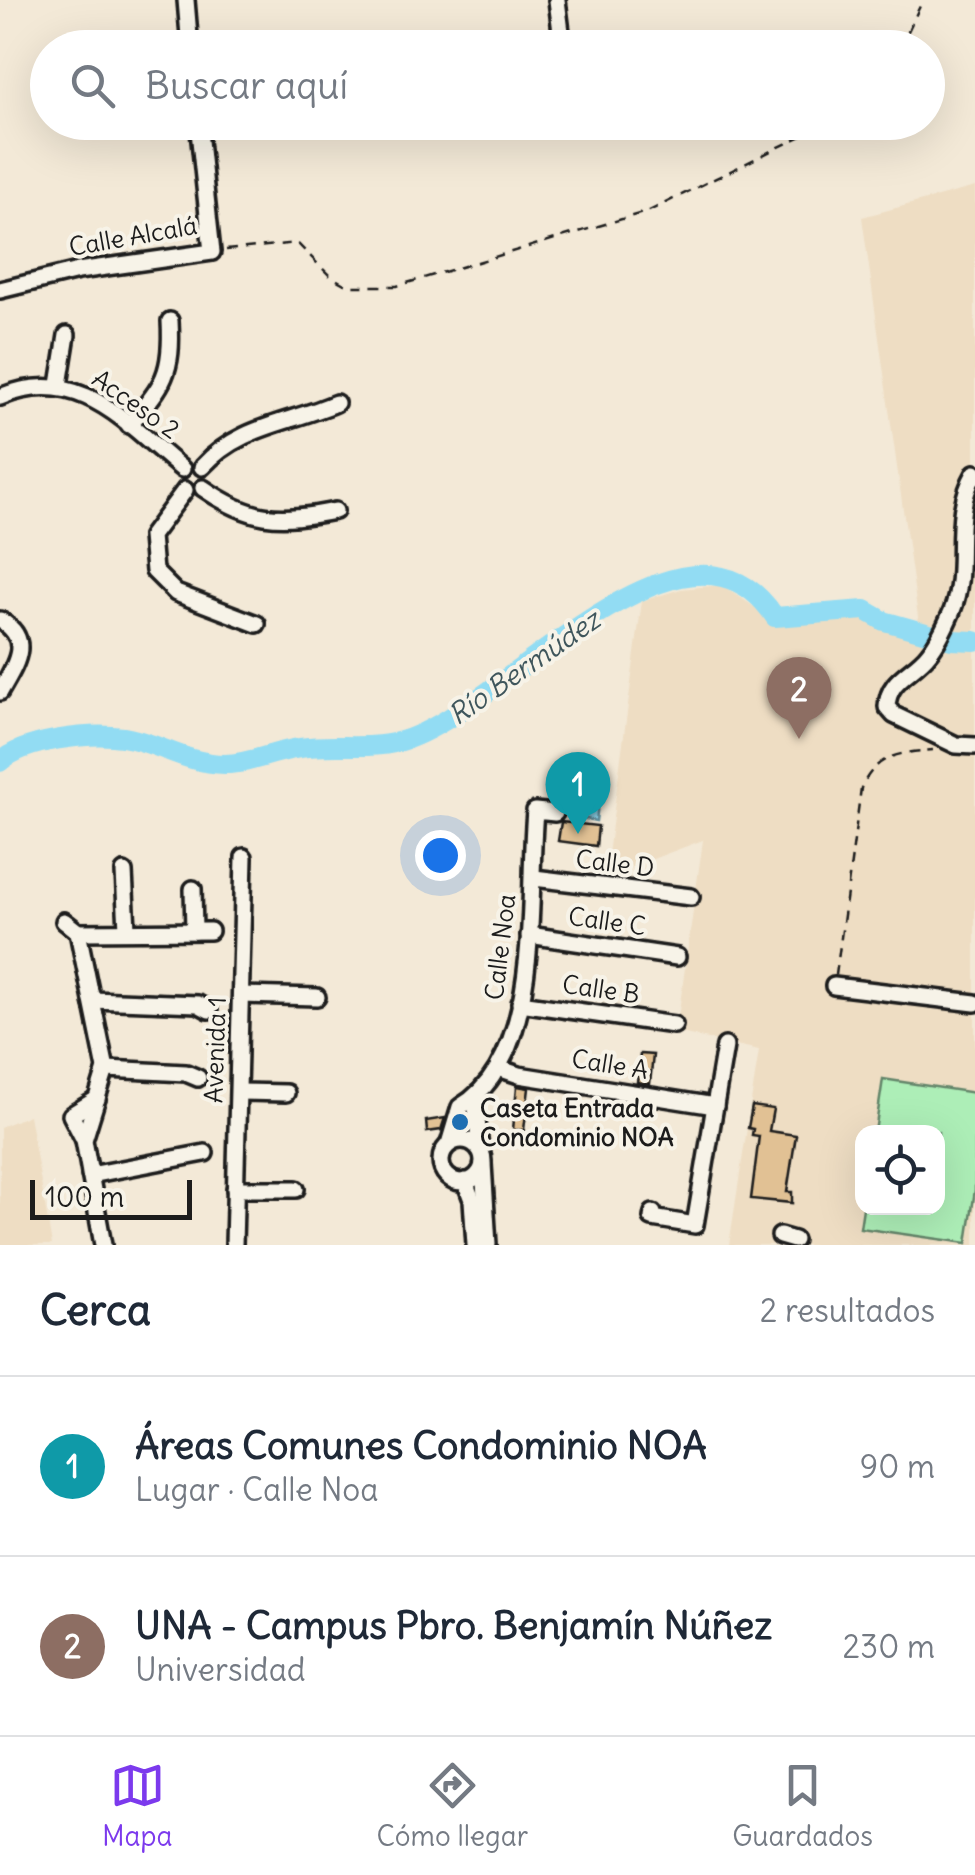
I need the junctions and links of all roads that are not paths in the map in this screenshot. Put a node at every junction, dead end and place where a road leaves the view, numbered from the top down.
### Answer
1 (186, 0) edge
2 (557, 0) edge
3 (188, 30) edge
4 (561, 30) edge
5 (200, 140) edge
6 (0, 290) edge
7 (170, 321) dead end
8 (68, 335) dead end
9 (58, 385) junction
10 (0, 397) edge
11 (336, 403) dead end
12 (129, 426) junction
13 (202, 467) junction
14 (182, 469) junction
15 (975, 473) edge
16 (204, 488) junction
17 (185, 490) junction
18 (335, 512) dead end
19 (0, 620) edge
20 (257, 624) dead end
21 (0, 692) edge
22 (975, 746) edge
23 (555, 813) dead end
24 (244, 857) dead end
25 (124, 872) dead end
26 (534, 878) junction
27 (194, 889) dead end
28 (691, 897) dead end
29 (64, 921) dead end
30 (128, 929) junction
31 (78, 932) junction
32 (529, 935) junction
33 (678, 957) dead end
34 (834, 986) road end
35 (242, 995) junction
36 (318, 996) dead end
37 (92, 1000) junction
38 (520, 1002) junction
39 (975, 1003) edge
40 (209, 1010) dead end
41 (674, 1025) dead end
42 (720, 1054) dead end
43 (498, 1068) junction
44 (106, 1069) junction
45 (198, 1078) dead end
46 (238, 1092) junction
47 (286, 1093) dead end
48 (476, 1100) junction
49 (715, 1106) junction
50 (449, 1144) junction
51 (205, 1154) dead end
52 (481, 1156) junction
53 (90, 1175) junction
54 (465, 1181) junction
55 (296, 1189) dead end
56 (235, 1190) junction
57 (653, 1213) dead end
58 (103, 1245) edge
59 (234, 1245) edge
60 (474, 1245) edge
61 (488, 1245) edge

1 - 3 street
2 - 4 street
5 - 6 street, Calle Alcalá
7 - 12 street
8 - 9 street
9 - 10 street, Acceso 2
9 - 12 street, Acceso 2
11 - 13 street
12 - 14 street, Acceso 2
13 - 14 street
13 - 16 street
14 - 17 street
15 - 22 street
16 - 17 street
16 - 18 street
17 - 20 street
19 - 21 street
23 - 26 street, Calle Noa
24 - 35 street, Avenida 1
25 - 30 street
26 - 28 street, Calle D
26 - 32 street, Calle Noa
27 - 30 street
29 - 31 street
30 - 31 street
31 - 37 street
32 - 33 street, Calle C
32 - 38 street, Calle Noa
34 - 39 street
35 - 36 street
35 - 46 street, Avenida 1
37 - 40 street
37 - 44 street
38 - 41 street, Calle B
38 - 43 street, Calle Noa
42 - 49 street
43 - 48 street, Calle Noa
43 - 49 street, Calle A
44 - 45 street, Avenida 1
44 - 53 street
46 - 47 street
46 - 56 street, Avenida 1
48 - 50 street, Calle Noa
48 - 52 street
49 - 57 street
50 - 52 street
50 - 54 street
51 - 53 street
52 - 54 street
52 - 61 street
53 - 58 street
54 - 60 street
55 - 56 street
56 - 59 street, Avenida 1

